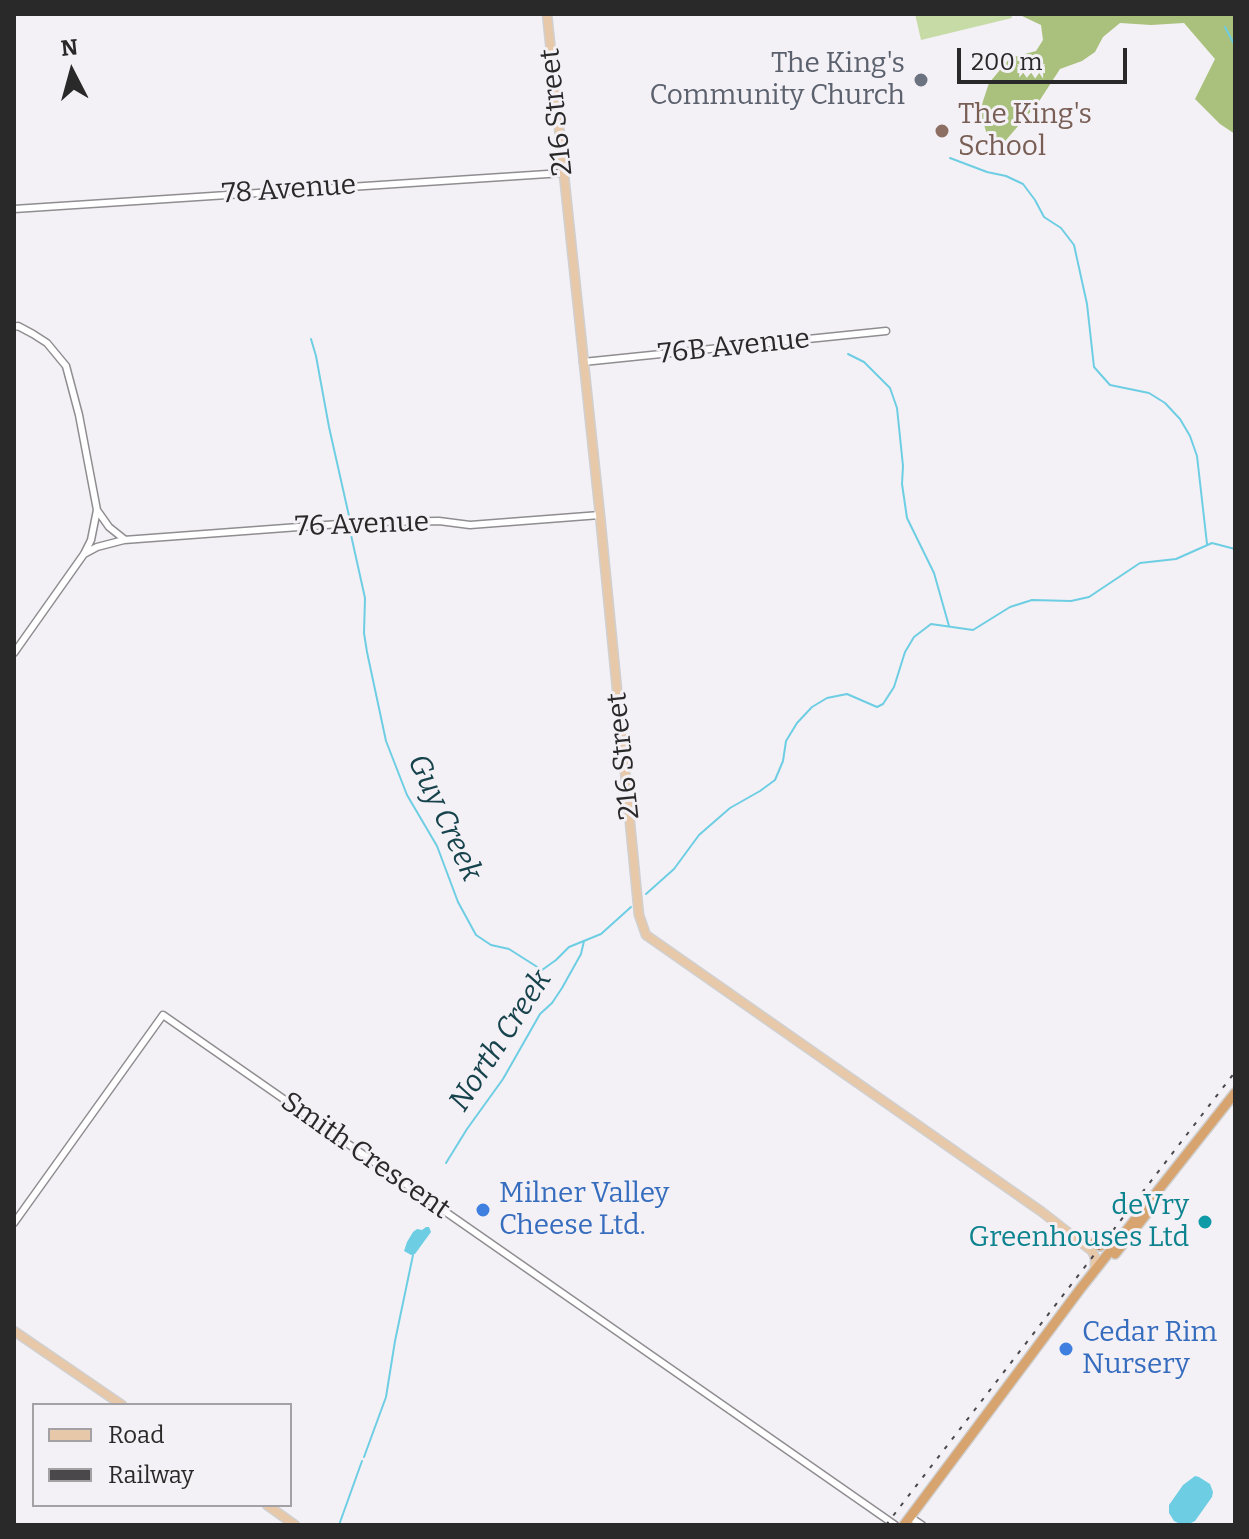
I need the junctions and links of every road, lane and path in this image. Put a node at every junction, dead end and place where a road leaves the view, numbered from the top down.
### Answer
1 (547, 14) edge
2 (563, 173) junction
3 (14, 209) edge
4 (14, 327) edge
5 (886, 331) dead end
6 (583, 362) junction
7 (97, 510) junction
8 (600, 515) junction
9 (124, 540) junction
10 (84, 554) junction
11 (14, 653) edge
12 (1235, 1093) edge
13 (1198, 1141) junction
14 (1042, 1212) junction
15 (1134, 1220) junction
16 (14, 1222) edge
17 (1090, 1243) junction
18 (1100, 1267) junction
19 (14, 1331) edge
20 (119, 1403) edge
21 (270, 1507) edge
22 (907, 1521) edge
23 (295, 1525) edge
24 (895, 1525) edge
25 (922, 1525) edge

1 - 2 main road, 216 Street
2 - 3 street, 78 Avenue
2 - 6 main road, 216 Street
4 - 7 street
5 - 6 street, 76B Avenue
6 - 8 main road, 216 Street
7 - 9 street
7 - 10 street
8 - 9 street, 76 Avenue
8 - 14 main road, 216 Street
9 - 10 street, 76 Avenue
10 - 11 street
12 - 13 highway
13 - 15 highway
13 - 18 highway
14 - 17 main road
14 - 18 main road, 216 Street
15 - 17 highway
15 - 18 highway
16 - 24 street, Smith Crescent
17 - 18 main road
18 - 22 highway
19 - 20 main road
21 - 23 main road
22 - 25 street

